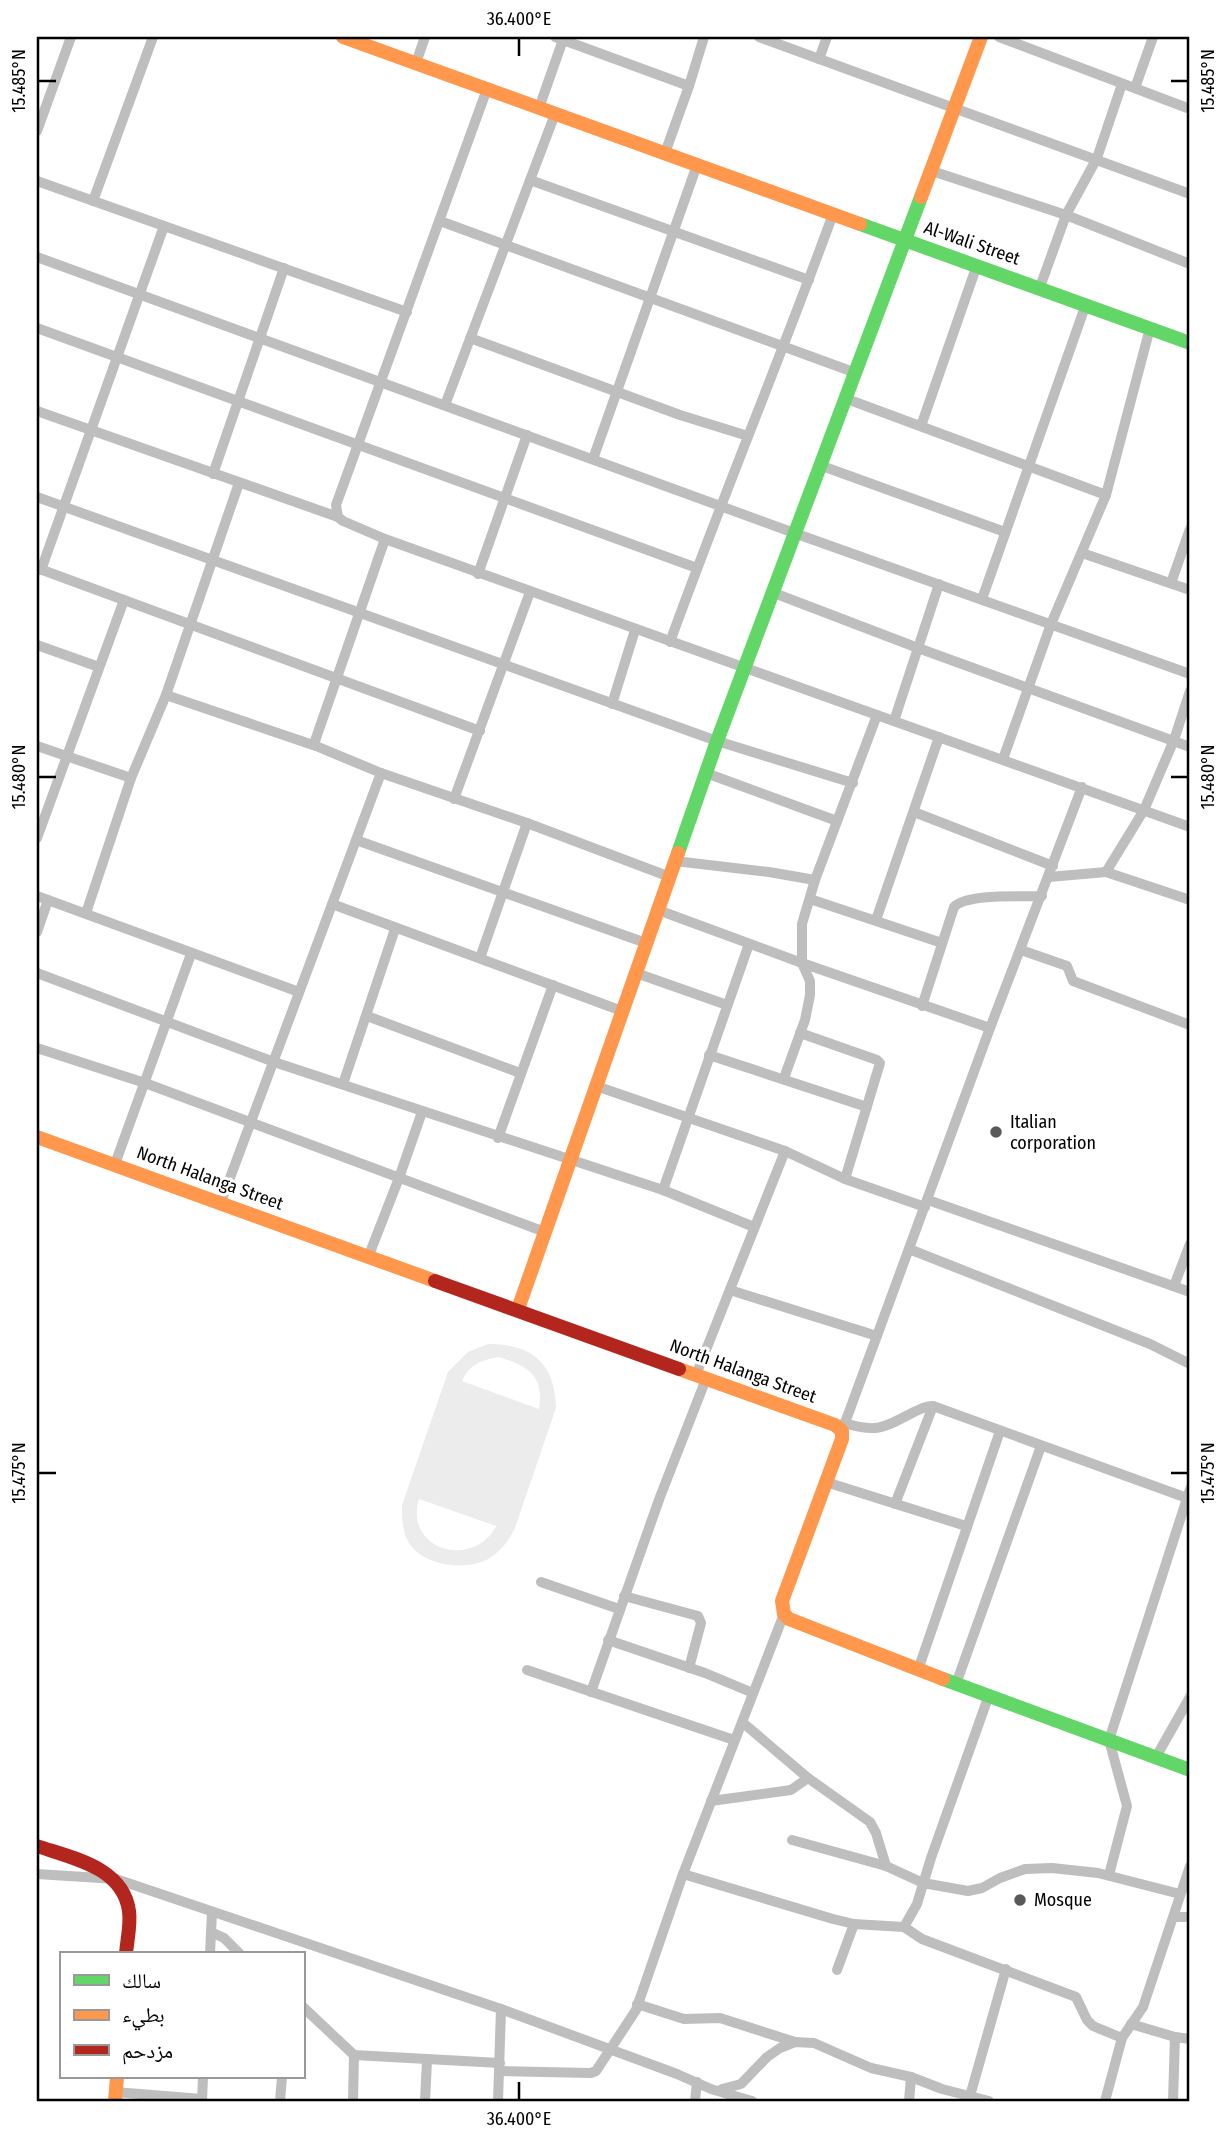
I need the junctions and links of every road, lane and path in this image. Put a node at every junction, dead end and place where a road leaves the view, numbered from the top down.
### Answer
1 (71, 37) edge
2 (153, 37) edge
3 (343, 37) edge
4 (425, 37) edge
5 (704, 37) edge
6 (759, 37) edge
7 (827, 37) edge
8 (981, 37) edge
9 (999, 37) edge
10 (1153, 37) edge
11 (561, 38) edge
12 (819, 59) junction
13 (416, 63) junction
14 (1122, 84) junction
15 (689, 86) junction
16 (1135, 88) junction
17 (487, 89) junction
18 (42, 101) edge
19 (539, 108) junction
20 (955, 108) junction
21 (1190, 109) edge
22 (555, 114) junction
23 (37, 131) edge
24 (665, 153) junction
25 (1097, 158) junction
26 (697, 165) junction
27 (932, 171) junction
28 (530, 180) junction
29 (38, 184) edge
30 (1190, 194) edge
31 (93, 201) junction
32 (833, 214) junction
33 (1066, 215) junction
34 (440, 221) junction
35 (164, 226) junction
36 (673, 231) junction
37 (905, 240) junction
38 (505, 245) junction
39 (37, 257) edge
40 (1190, 264) edge
41 (977, 265) junction
42 (284, 268) junction
43 (809, 280) junction
44 (1040, 287) junction
45 (139, 294) junction
46 (649, 298) junction
47 (1086, 304) junction
48 (407, 312) junction
49 (37, 328) edge
50 (1150, 328) junction
51 (260, 338) junction
52 (470, 338) junction
53 (1189, 340) edge
54 (785, 347) junction
55 (117, 358) junction
56 (856, 373) junction
57 (382, 383) junction
58 (617, 390) junction
59 (847, 399) junction
60 (238, 401) junction
61 (445, 405) junction
62 (37, 411) edge
63 (921, 426) junction
64 (91, 430) junction
65 (527, 435) junction
66 (748, 436) junction
67 (359, 445) junction
68 (593, 459) junction
69 (822, 466) junction
70 (1028, 466) junction
71 (213, 474) junction
72 (239, 483) junction
73 (1106, 495) junction
74 (37, 497) edge
75 (505, 498) junction
76 (720, 504) junction
77 (64, 506) junction
78 (338, 517) junction
79 (1190, 529) edge
80 (1005, 532) junction
81 (797, 534) junction
82 (384, 539) junction
83 (1082, 553) junction
84 (213, 560) junction
85 (697, 568) junction
86 (39, 569) edge
87 (478, 574) junction
88 (1171, 583) junction
89 (939, 584) junction
90 (1190, 590) edge
91 (530, 592) junction
92 (774, 593) junction
93 (982, 599) junction
94 (124, 600) junction
95 (360, 613) junction
96 (191, 624) junction
97 (1051, 624) junction
98 (635, 630) junction
99 (670, 642) junction
100 (37, 645) edge
101 (918, 648) junction
102 (504, 665) junction
103 (99, 667) junction
104 (746, 669) junction
105 (1190, 674) edge
106 (338, 679) junction
107 (1028, 688) junction
108 (1190, 691) edge
109 (166, 695) junction
110 (612, 704) junction
111 (877, 715) junction
112 (894, 721) junction
113 (480, 731) junction
114 (939, 737) junction
115 (1174, 740) junction
116 (717, 741) junction
117 (37, 746) edge
118 (316, 746) junction
119 (1190, 747) edge
120 (66, 757) junction
121 (1003, 760) junction
122 (381, 773) junction
123 (706, 773) junction
124 (131, 778) junction
125 (853, 783) junction
126 (1082, 788) junction
127 (454, 799) junction
128 (1144, 810) junction
129 (914, 812) junction
130 (40, 819) edge
131 (837, 821) junction
132 (527, 823) junction
133 (1190, 827) edge
134 (37, 838) edge
135 (356, 840) junction
136 (675, 861) junction
137 (1053, 866) junction
138 (1106, 872) junction
139 (670, 877) junction
140 (1049, 877) junction
141 (815, 880) junction
142 (502, 892) junction
143 (37, 896) edge
144 (1042, 896) junction
145 (810, 899) junction
146 (48, 900) junction
147 (1190, 901) edge
148 (332, 904) junction
149 (658, 910) junction
150 (86, 913) junction
151 (876, 920) junction
152 (395, 929) junction
153 (37, 932) edge
154 (646, 943) junction
155 (943, 943) junction
156 (750, 944) junction
157 (1021, 950) junction
158 (191, 954) junction
159 (480, 958) junction
160 (802, 964) junction
161 (37, 973) edge
162 (636, 973) junction
163 (553, 985) junction
164 (299, 992) junction
165 (727, 1005) junction
166 (922, 1006) junction
167 (622, 1011) junction
168 (367, 1016) junction
169 (166, 1020) junction
170 (1190, 1025) edge
171 (990, 1028) junction
172 (800, 1033) junction
173 (37, 1048) edge
174 (709, 1055) junction
175 (274, 1062) junction
176 (520, 1073) junction
177 (784, 1078) junction
178 (145, 1083) junction
179 (343, 1084) junction
180 (596, 1086) junction
181 (867, 1107) junction
182 (422, 1112) junction
183 (688, 1116) junction
184 (251, 1124) junction
185 (37, 1137) edge
186 (498, 1138) junction
187 (785, 1151) junction
188 (571, 1160) junction
189 (115, 1164) junction
190 (399, 1178) junction
191 (845, 1179) junction
192 (663, 1190) junction
193 (221, 1202) junction
194 (927, 1204) junction
195 (754, 1227) junction
196 (545, 1232) junction
197 (1190, 1244) edge
198 (909, 1249) junction
199 (369, 1255) junction
200 (1174, 1286) junction
201 (730, 1290) junction
202 (1190, 1292) edge
203 (518, 1310) junction
204 (877, 1336) junction
205 (1190, 1364) edge
206 (701, 1377) junction
207 (933, 1406) junction
208 (843, 1427) junction
209 (1000, 1431) junction
210 (1041, 1446) junction
211 (826, 1482) junction
212 (1189, 1493) edge
213 (895, 1504) junction
214 (966, 1527) junction
215 (541, 1582) dead end
216 (624, 1596) junction
217 (619, 1609) junction
218 (784, 1614) junction
219 (608, 1640) junction
220 (689, 1668) junction
221 (527, 1670) dead end
222 (918, 1670) junction
223 (956, 1684) junction
224 (591, 1692) junction
225 (753, 1693) junction
226 (989, 1695) junction
227 (1190, 1697) edge
228 (741, 1722) junction
229 (734, 1740) junction
230 (1108, 1740) junction
231 (1156, 1757) junction
232 (1190, 1770) edge
233 (808, 1778) junction
234 (711, 1801) junction
235 (792, 1840) dead end
236 (37, 1846) edge
237 (886, 1866) junction
238 (1190, 1866) edge
239 (37, 1874) edge
240 (683, 1874) junction
241 (1110, 1875) junction
242 (116, 1880) junction
243 (923, 1883) junction
244 (1180, 1894) junction
245 (212, 1912) junction
246 (1175, 1917) junction
247 (1190, 1917) edge
248 (854, 1924) junction
249 (904, 1927) junction
250 (211, 1932) junction
251 (126, 1952) edge
252 (209, 1952) edge
253 (238, 1952) edge
254 (1006, 1969) junction
255 (836, 1970) dead end
256 (638, 2004) junction
257 (304, 2008) edge
258 (501, 2009) junction
259 (1131, 2024) junction
260 (1175, 2037) junction
261 (1122, 2038) junction
262 (1190, 2039) edge
263 (795, 2042) junction
264 (610, 2051) junction
265 (354, 2055) junction
266 (428, 2061) junction
267 (500, 2067) junction
268 (911, 2077) junction
269 (117, 2078) edge
270 (203, 2078) edge
271 (282, 2078) edge
272 (696, 2082) junction
273 (711, 2089) junction
274 (970, 2096) junction
275 (115, 2097) edge
276 (202, 2100) edge
277 (280, 2101) edge
278 (353, 2101) edge
279 (425, 2101) edge
280 (498, 2101) edge
281 (695, 2101) edge
282 (752, 2101) edge
283 (909, 2101) edge
284 (989, 2101) edge
285 (1105, 2101) edge
286 (1173, 2101) edge

1 - 18 street
2 - 31 street
3 - 13 street
4 - 13 street
5 - 15 street
6 - 12 street
7 - 12 street
8 - 20 street, Al-Wali Street
9 - 14 street
10 - 16 street
11 - 15 street
11 - 19 street
12 - 20 street
13 - 17 street
14 - 16 street
14 - 25 street
15 - 24 street
16 - 21 street
17 - 19 street
17 - 34 street
18 - 23 street
19 - 22 street
20 - 25 street
20 - 27 street, Al-Wali Street
22 - 24 street
22 - 28 street
24 - 26 street
25 - 30 street
25 - 33 street
26 - 32 street
26 - 36 street
27 - 33 street
27 - 37 street, Al-Wali Street
28 - 36 street
28 - 38 street
29 - 31 street
31 - 35 street
32 - 37 street
32 - 43 street
33 - 40 street
33 - 44 street
34 - 38 street
34 - 48 street
35 - 42 street
35 - 45 street
36 - 43 street
36 - 46 street
37 - 41 street, Al-Wali Street
37 - 56 street
38 - 46 street
38 - 52 street
39 - 45 street
41 - 44 street, Al-Wali Street
41 - 63 street
42 - 48 street
42 - 51 street
43 - 54 street
44 - 47 street, Al-Wali Street
45 - 51 street
45 - 55 street
46 - 54 street
46 - 58 street
47 - 50 street, Al-Wali Street
47 - 70 street
48 - 57 street
49 - 55 street
50 - 53 street, Al-Wali Street
50 - 73 street
51 - 57 street
51 - 60 street
52 - 58 street
52 - 61 street
54 - 56 street
54 - 66 street
55 - 60 street
55 - 64 street
56 - 59 street
57 - 61 street
57 - 67 street
58 - 66 street
58 - 68 street
59 - 63 street
59 - 69 street
60 - 67 street
60 - 71 street
61 - 65 street
62 - 64 street
63 - 70 street
64 - 71 street
64 - 77 street
65 - 68 street
65 - 75 street
66 - 76 street
67 - 75 street
67 - 78 street
68 - 76 street
69 - 80 street
69 - 81 street
70 - 73 street
70 - 80 street
71 - 72 street
72 - 78 street
72 - 84 street
73 - 83 street
74 - 77 street
75 - 85 street
75 - 87 street
76 - 81 street
76 - 85 street
77 - 84 street
77 - 86 street
78 - 82 street
79 - 88 street
80 - 93 street
81 - 89 street
81 - 92 street
82 - 87 street
82 - 95 street
83 - 88 street
83 - 97 street
84 - 95 street
84 - 96 street
85 - 99 street
86 - 94 street
87 - 91 street
88 - 90 street
89 - 93 street
89 - 101 street
91 - 98 street
91 - 102 street
92 - 101 street
92 - 104 street
93 - 97 street
94 - 96 street
94 - 103 street
95 - 102 street
95 - 106 street
96 - 106 street
96 - 109 street
97 - 105 street
97 - 107 street
98 - 99 street
98 - 110 street
99 - 104 street
100 - 103 street
101 - 107 street
101 - 112 street
102 - 110 street
102 - 113 street
103 - 120 street
104 - 111 street
104 - 116 street
106 - 113 street
106 - 118 street
107 - 115 street
107 - 121 street
108 - 115 street
109 - 118 street
109 - 124 street
110 - 116 street
111 - 112 street
111 - 125 street
112 - 114 street
113 - 127 street
114 - 121 street
114 - 129 street
115 - 119 street
115 - 128 street
116 - 123 street
116 - 125 street
117 - 120 street
118 - 122 street
120 - 124 street
120 - 130 street
121 - 126 street
122 - 127 street
122 - 135 street
123 - 131 street
123 - 136 street
124 - 150 street
125 - 131 street
126 - 128 street
126 - 137 street
127 - 132 street
128 - 133 street
128 - 138 street
129 - 137 street
129 - 151 street
130 - 134 street
131 - 141 street
132 - 139 street
132 - 142 street
135 - 142 street
135 - 148 street
136 - 139 street
136 - 141 street
137 - 140 street
138 - 140 street
138 - 147 street
139 - 149 street
140 - 144 street
141 - 145 street
142 - 154 street
142 - 159 street
143 - 146 street
144 - 155 street
144 - 157 street
145 - 151 street
145 - 160 street
146 - 150 street
146 - 153 street
148 - 152 street
148 - 164 street
149 - 154 street
149 - 156 street
150 - 158 street
151 - 155 street
152 - 159 street
152 - 168 street
154 - 162 street
155 - 166 street
156 - 160 street
156 - 165 street
157 - 170 street
157 - 171 street
158 - 164 street
158 - 169 street
159 - 163 street
160 - 166 street
160 - 172 street
161 - 169 street
162 - 165 street
162 - 167 street
163 - 167 street
163 - 176 street
164 - 175 street
165 - 174 street
166 - 171 street
167 - 180 street
168 - 176 street
168 - 179 street
169 - 175 street
169 - 178 street
171 - 194 street
172 - 177 street
172 - 181 street
173 - 178 street
174 - 177 street
174 - 183 street
175 - 179 street
175 - 184 street
176 - 186 street
177 - 181 street
178 - 184 street
178 - 189 street
179 - 182 street
180 - 183 street
180 - 188 street
181 - 191 street
182 - 186 street
182 - 190 street
183 - 187 street
183 - 192 street
184 - 190 street
184 - 193 street
185 - 189 street, North Halanga Street
186 - 188 street
187 - 191 street
187 - 195 street
188 - 192 street
188 - 196 street
189 - 193 street, North Halanga Street
190 - 196 street
190 - 199 street
191 - 194 street
192 - 195 street
193 - 199 street, North Halanga Street
194 - 198 street
194 - 200 street
195 - 201 street
196 - 203 street
197 - 200 street
198 - 204 street
198 - 205 street
199 - 203 street, North Halanga Street
200 - 202 street
201 - 204 street
201 - 206 street
203 - 206 street, North Halanga Street
204 - 208 street
206 - 208 street, North Halanga Street
206 - 216 street
207 - 208 street
207 - 209 street
207 - 213 street
208 - 211 street
209 - 210 street
209 - 214 street
210 - 212 street
210 - 223 street
211 - 213 street
211 - 218 street
212 - 230 street
213 - 214 street
214 - 222 street
215 - 217 street
216 - 217 street
216 - 220 street
217 - 219 street
218 - 222 street
218 - 225 street
219 - 220 street
219 - 224 street
220 - 225 street
221 - 224 street
222 - 223 street
223 - 226 street
224 - 229 street
225 - 228 street
226 - 230 street
226 - 243 street
227 - 231 street
228 - 229 street
228 - 233 street
229 - 234 street
230 - 231 street
230 - 241 street
231 - 232 street
233 - 234 street
233 - 237 street
234 - 240 street
235 - 237 street
236 - 242 street
237 - 243 street
238 - 244 street
239 - 242 street
240 - 248 street
240 - 256 street
241 - 243 street
241 - 244 street
242 - 245 street
242 - 251 street
243 - 249 street
244 - 246 street
245 - 250 street
245 - 258 street
246 - 247 street
246 - 259 street
248 - 249 street
248 - 255 street
249 - 254 street
250 - 252 street
250 - 253 street
254 - 261 street
254 - 274 street
256 - 263 street
256 - 264 street
257 - 265 street
258 - 264 street
258 - 267 street
259 - 260 street
259 - 261 street
260 - 262 street
260 - 286 street
261 - 285 street
263 - 268 street
263 - 273 street
264 - 267 street
264 - 272 street
265 - 266 street
265 - 278 street
266 - 267 street
266 - 279 street
267 - 280 street
268 - 274 street
268 - 283 street
269 - 275 street
270 - 276 street
271 - 277 street
272 - 273 street
272 - 281 street
273 - 282 street
274 - 284 street
275 - 276 street

